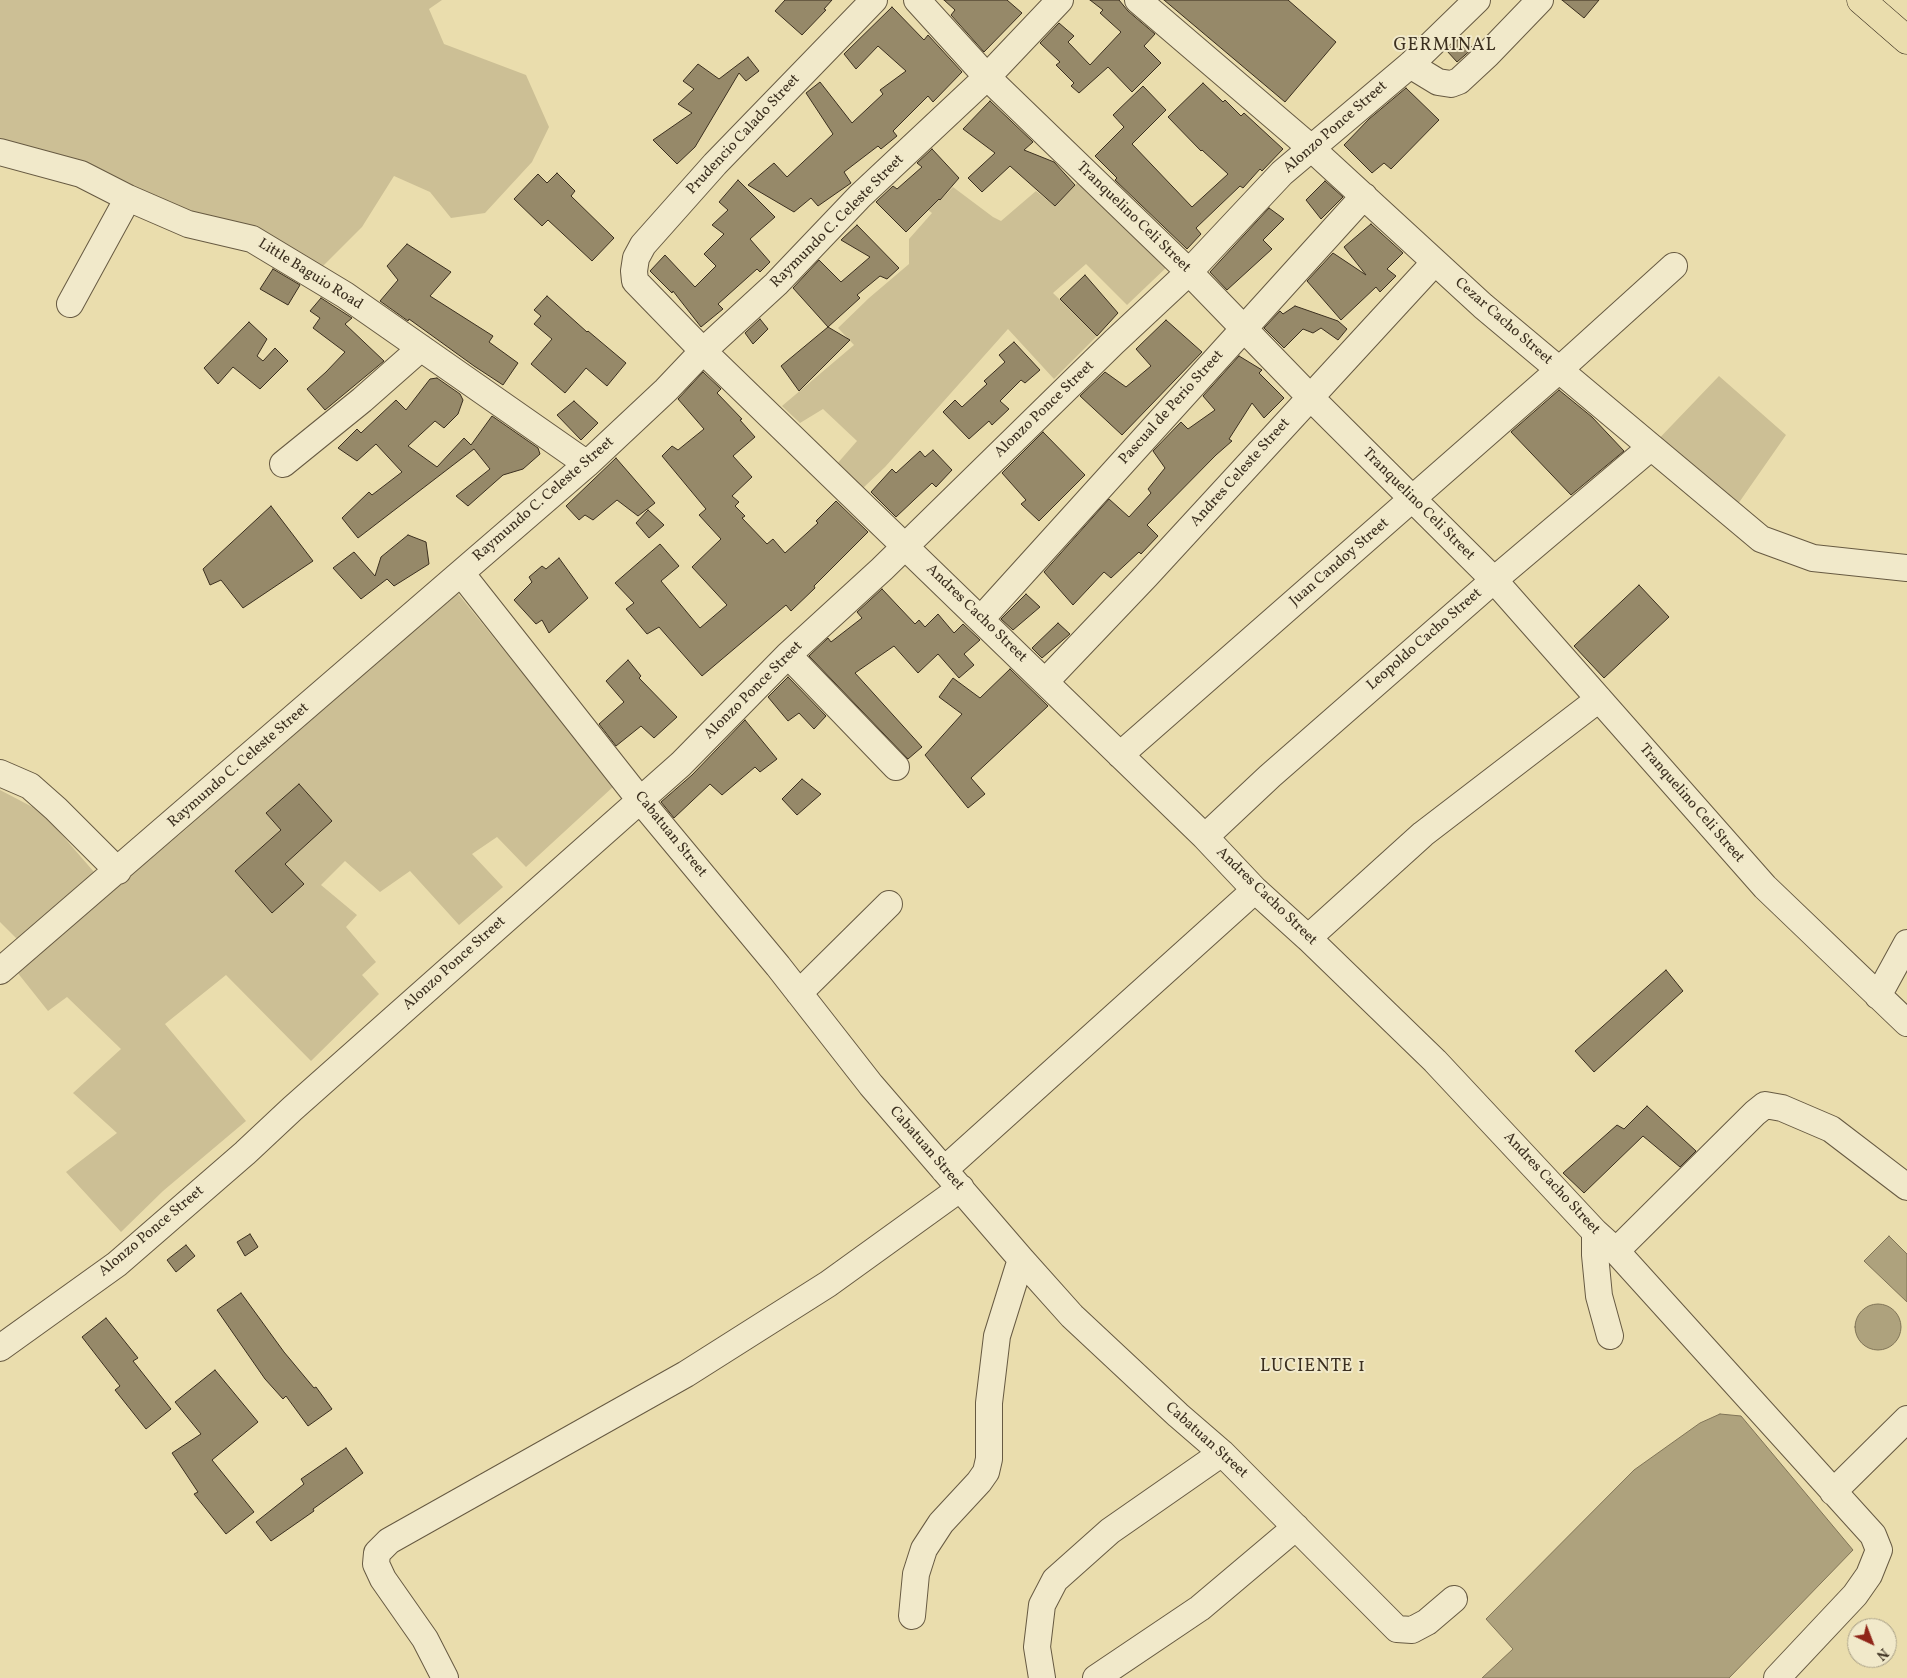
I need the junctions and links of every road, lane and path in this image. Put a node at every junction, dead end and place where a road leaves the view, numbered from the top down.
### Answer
1 (874, 0) edge
2 (916, 0) edge
3 (1060, 0) edge
4 (1138, 0) edge
5 (1478, 0) edge
6 (1540, 0) edge
7 (1861, 0) edge
8 (1907, 40) edge
9 (1410, 65) junction
10 (987, 78) junction
11 (1311, 148) junction
12 (0, 152) edge
13 (1364, 196) junction
14 (128, 198) junction
15 (1435, 262) junction
16 (1674, 266) dead end
17 (1189, 272) junction
18 (635, 281) joint
19 (70, 304) dead end
20 (1244, 329) junction
21 (421, 348) junction
22 (703, 351) junction
23 (1559, 370) junction
24 (1310, 397) junction
25 (1650, 448) junction
26 (283, 464) dead end
27 (587, 464) junction
28 (1413, 500) junction
29 (906, 546) junction
30 (1907, 568) edge
31 (462, 573) junction
32 (1494, 580) junction
33 (981, 619) junction
34 (788, 655) junction
35 (1045, 682) junction
36 (1599, 699) junction
37 (1120, 755) junction
38 (896, 767) dead end
39 (0, 773) edge
40 (640, 800) junction
41 (1204, 837) junction
42 (118, 871) junction
43 (1255, 890) junction
44 (889, 904) dead end
45 (1308, 938) junction
46 (1907, 943) edge
47 (0, 971) edge
48 (799, 993) junction
49 (1878, 996) junction
50 (1907, 1023) edge
51 (952, 1179) junction
52 (1907, 1187) edge
53 (1595, 1232) junction
54 (1616, 1251) junction
55 (1021, 1259) junction
56 (1610, 1336) dead end
57 (0, 1348) edge
58 (1907, 1419) edge
59 (1222, 1453) junction
60 (1833, 1492) junction
61 (1296, 1528) junction
62 (1454, 1599) dead end
63 (912, 1616) dead end
64 (445, 1678) edge
65 (1042, 1678) edge
66 (1096, 1678) edge
67 (1777, 1678) edge

1 - 18 street, Prudencio Calado Street
2 - 10 street, Tranquelino Celi Street
3 - 10 street, Raymundo C. Celeste Street
4 - 11 street, Cezar Cacho Street
5 - 9 street, Alonzo Ponce Street
6 - 9 street
7 - 8 main road
9 - 11 street, Alonzo Ponce Street
10 - 17 street, Tranquelino Celi Street
10 - 22 street, Raymundo C. Celeste Street
11 - 13 street, Cezar Cacho Street
11 - 17 street, Alonzo Ponce Street
12 - 14 street, Little Baguio Road
13 - 15 street, Cezar Cacho Street
13 - 20 street, Pascual de Perio Street
14 - 19 street
14 - 21 street, Little Baguio Road
15 - 23 street, Cezar Cacho Street
15 - 24 street, Andres Celeste Street
16 - 23 street, Juan Candoy Street
17 - 20 street, Tranquelino Celi Street
17 - 29 street, Alonzo Ponce Street
18 - 22 street, Andres Cacho Street
20 - 24 street, Tranquelino Celi Street
20 - 33 street, Pascual de Perio Street
21 - 26 street
21 - 27 street, Little Baguio Road
22 - 27 street, Raymundo C. Celeste Street
22 - 29 street, Andres Cacho Street
23 - 25 street, Cezar Cacho Street
23 - 28 street, Juan Candoy Street
24 - 28 street, Tranquelino Celi Street
24 - 35 street, Andres Celeste Street
25 - 30 street, Cezar Cacho Street
25 - 32 street, Leopoldo Cacho Street
27 - 31 street, Raymundo C. Celeste Street
28 - 32 street, Tranquelino Celi Street
28 - 37 street, Juan Candoy Street
29 - 33 street, Andres Cacho Street
29 - 34 street, Alonzo Ponce Street
31 - 40 street, Cabatuan Street
31 - 42 street, Raymundo C. Celeste Street
32 - 36 street, Tranquelino Celi Street
32 - 41 street, Leopoldo Cacho Street
33 - 35 street, Andres Cacho Street
34 - 38 street
34 - 40 street, Alonzo Ponce Street
35 - 37 street, Andres Cacho Street
36 - 45 street
36 - 49 street, Tranquelino Celi Street
37 - 41 street, Andres Cacho Street
39 - 42 street
40 - 48 street, Cabatuan Street
40 - 57 street, Alonzo Ponce Street
41 - 43 street, Andres Cacho Street
42 - 47 street, Raymundo C. Celeste Street
43 - 45 street, Andres Cacho Street
43 - 51 street
44 - 48 street
45 - 53 street, Andres Cacho Street
46 - 49 street
48 - 51 street, Cabatuan Street
49 - 50 street, Tranquelino Celi Street
51 - 55 street, Cabatuan Street
51 - 64 street
52 - 54 street
53 - 54 street, Andres Cacho Street
53 - 56 street
54 - 60 street, Andres Cacho Street
55 - 59 street, Cabatuan Street
55 - 63 street
58 - 60 street
59 - 61 street, Cabatuan Street
59 - 65 street
60 - 67 street, Andres Cacho Street
61 - 62 street, Cabatuan Street
61 - 66 street

